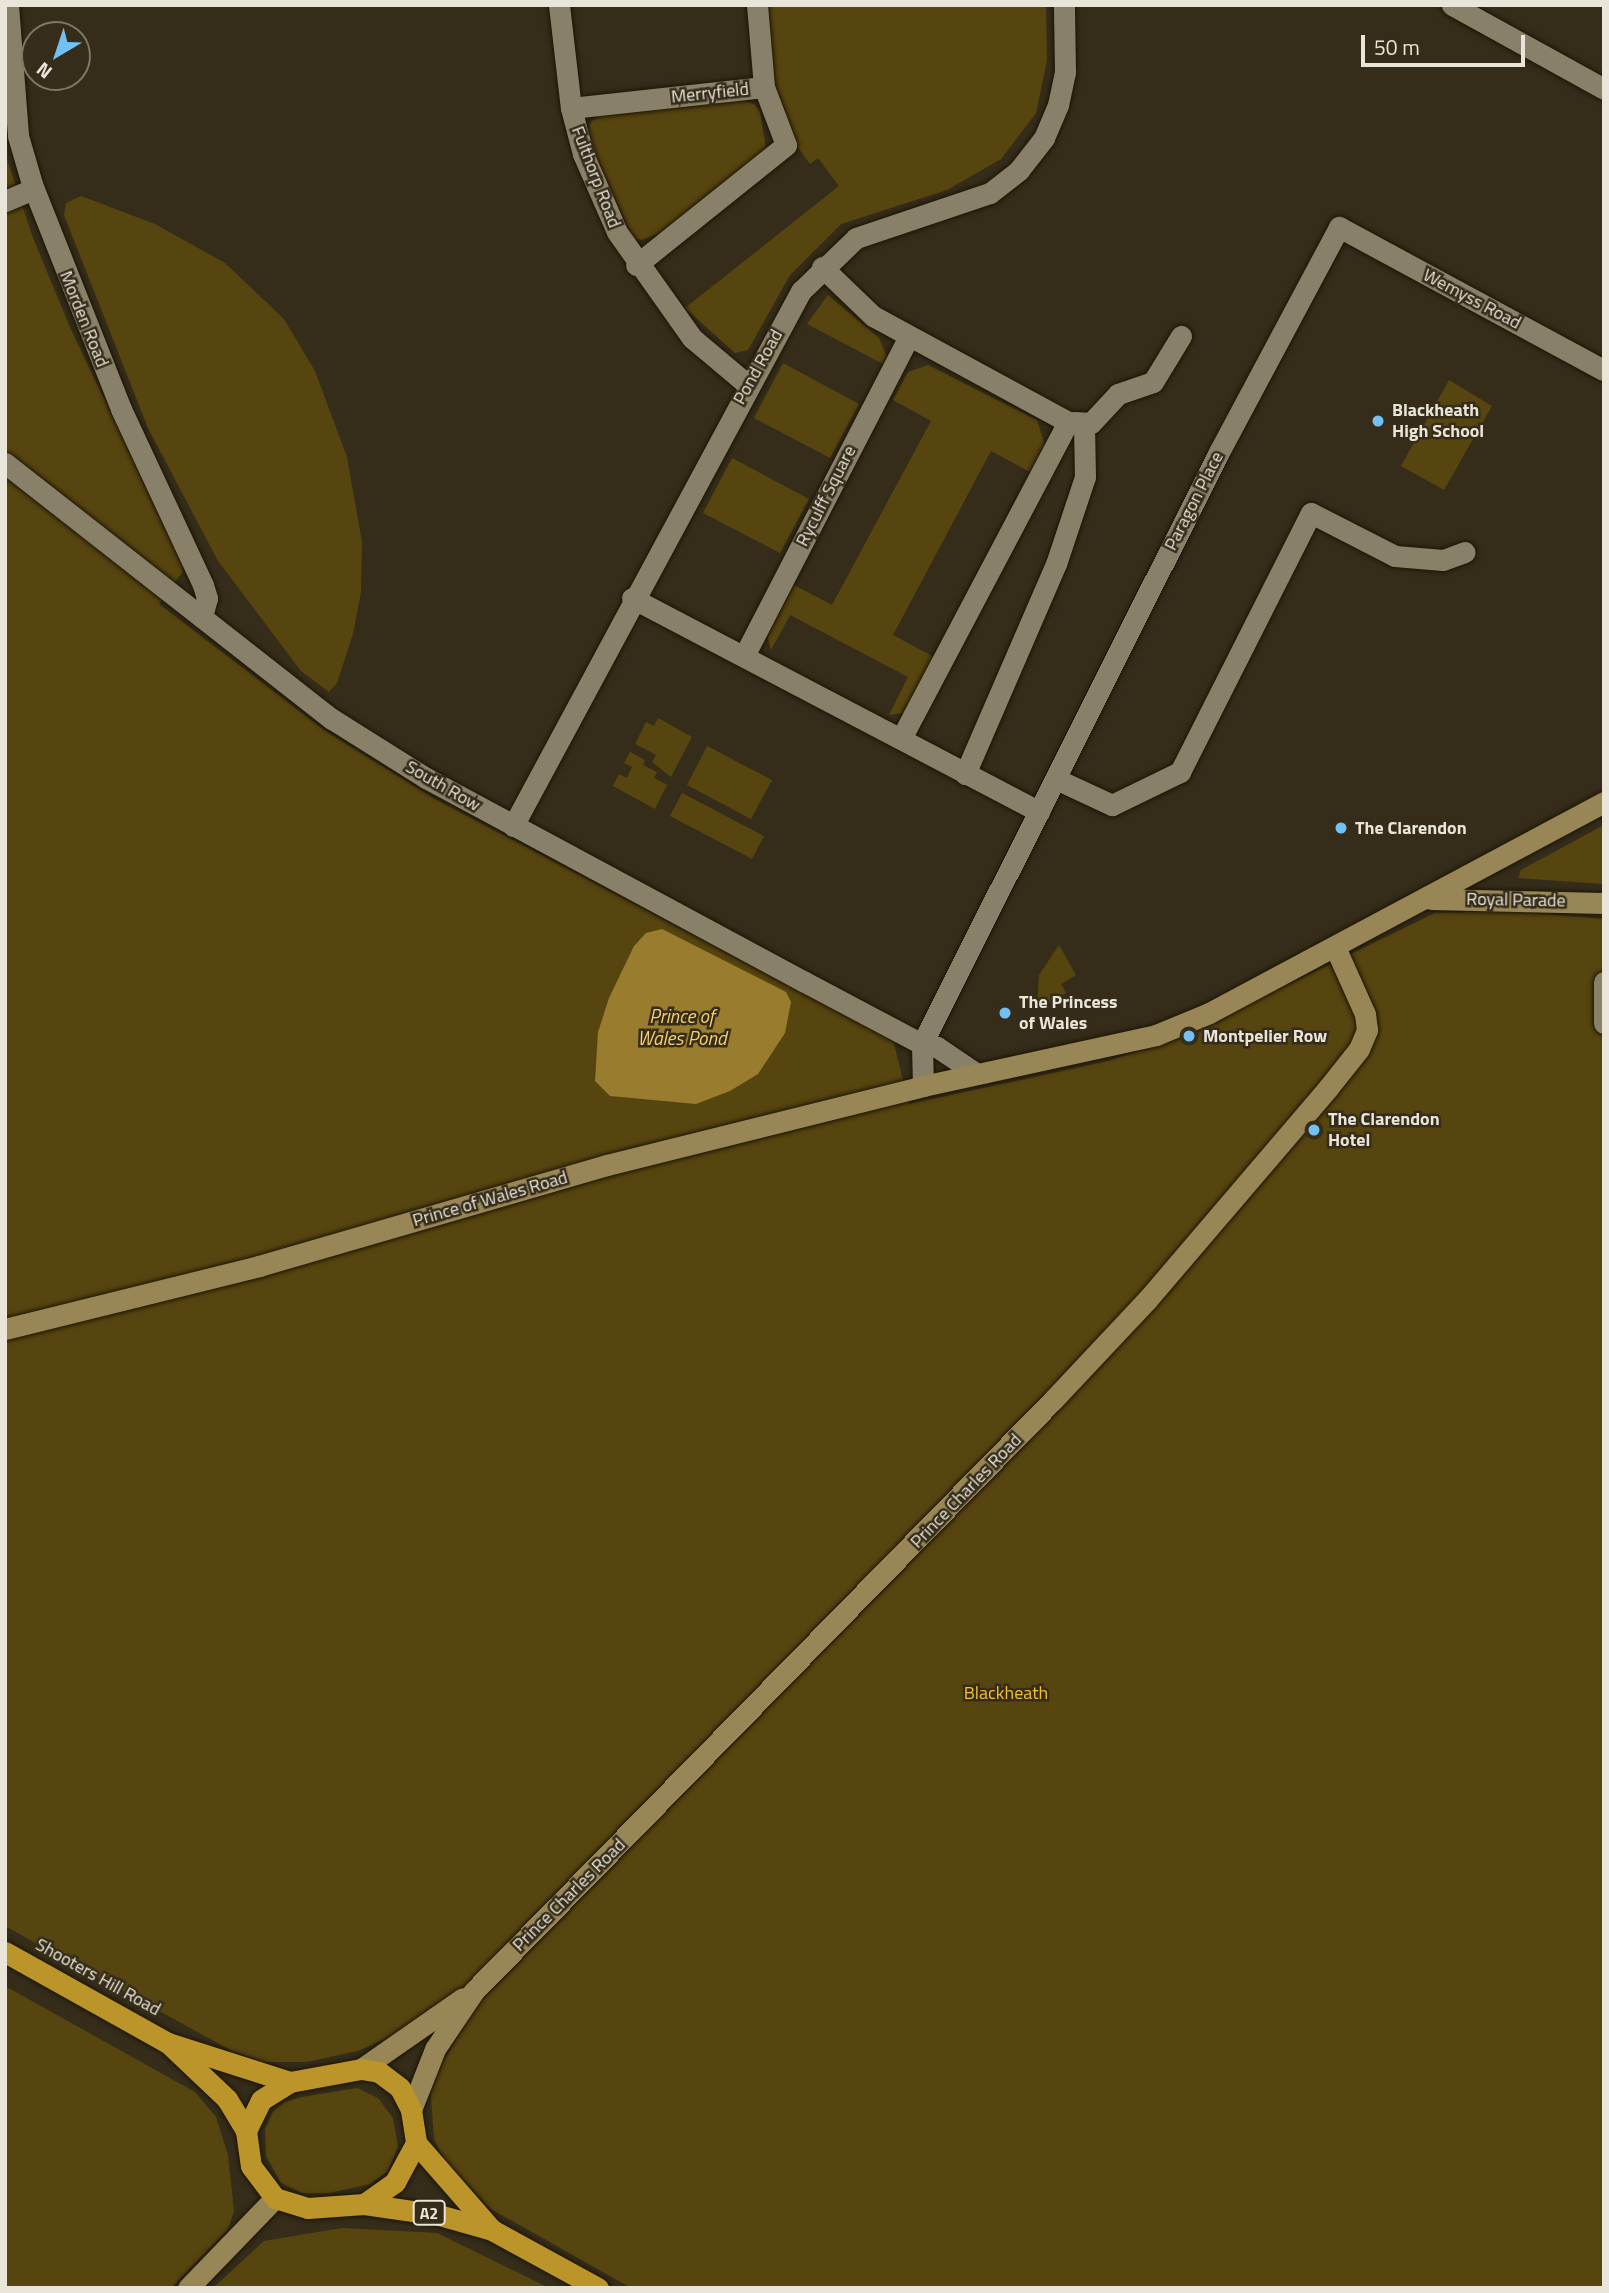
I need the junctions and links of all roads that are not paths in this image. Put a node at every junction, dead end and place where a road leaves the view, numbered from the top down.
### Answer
1 (8, 5) edge
2 (559, 5) edge
3 (757, 5) edge
4 (1064, 5) edge
5 (1452, 5) edge
6 (764, 87) junction
7 (1604, 89) edge
8 (571, 108) junction
9 (33, 189) junction
10 (5, 201) edge
11 (1339, 227) joint
12 (636, 265) junction
13 (821, 267) junction
14 (1181, 336) dead end
15 (909, 337) junction
16 (1604, 370) edge
17 (748, 385) junction
18 (1076, 422) junction
19 (5, 463) edge
20 (1465, 552) dead end
21 (632, 598) junction
22 (202, 617) junction
23 (744, 656) junction
24 (901, 739) junction
25 (965, 774) junction
26 (1056, 779) junction
27 (1604, 803) edge
28 (1039, 813) junction
29 (513, 826) junction
30 (1429, 899) junction
31 (1604, 903) edge
32 (1335, 947) junction
33 (1604, 982) edge
34 (1604, 1023) edge
35 (922, 1044) junction
36 (977, 1074) junction
37 (923, 1086) junction
38 (5, 1329) edge
39 (5, 1952) edge
40 (474, 1991) junction
41 (168, 2043) junction
42 (361, 2068) junction
43 (290, 2082) junction
44 (411, 2110) junction
45 (246, 2131) junction
46 (416, 2143) junction
47 (275, 2198) junction
48 (364, 2204) junction
49 (492, 2230) junction
50 (188, 2288) edge
51 (598, 2288) edge

1 - 9 street, Morden Road
2 - 8 street, Fulthorp Road
3 - 6 street
4 - 13 street, Pond Road
5 - 7 street
6 - 8 street, Merryfield
6 - 12 street, Merryfield
8 - 12 street, Fulthorp Road
9 - 10 street
9 - 22 street, Morden Road
11 - 16 street, Wemyss Road
11 - 26 street, Paragon Place
12 - 17 street, Fulthorp Road
13 - 15 street
13 - 17 street, Pond Road
14 - 18 street
15 - 18 street
15 - 23 street, Ryculff Square
17 - 21 street, Pond Road
18 - 24 street
18 - 25 street
19 - 22 street, South Row
20 - 26 street
21 - 23 street
21 - 29 street, Pond Road
22 - 29 street, South Row
23 - 24 street
24 - 25 street
25 - 28 street
26 - 28 street, Paragon Place
27 - 30 main road
28 - 35 street, Paragon Place
29 - 35 street, South Row
30 - 31 main road, Royal Parade
30 - 32 main road
32 - 36 main road
32 - 40 main road, Prince Charles Road
33 - 34 street
35 - 36 street, South Row
35 - 37 street
36 - 37 main road, Prince of Wales Road
37 - 38 main road, Prince of Wales Road
39 - 41 highway, Shooters Hill Road
40 - 42 main road, Prince Charles Road
40 - 44 main road, Prince Charles Road
41 - 43 highway, Shooters Hill Road
41 - 45 highway, Shooters Hill Road
42 - 43 highway, Shooters Hill Road
42 - 44 highway
43 - 45 highway, Shooters Hill Road
44 - 46 highway
45 - 47 highway, Shooters Hill Road
46 - 48 highway, A2
46 - 49 highway, A2
47 - 48 highway, A2
47 - 50 main road
48 - 49 highway, A2
49 - 51 highway, A2

